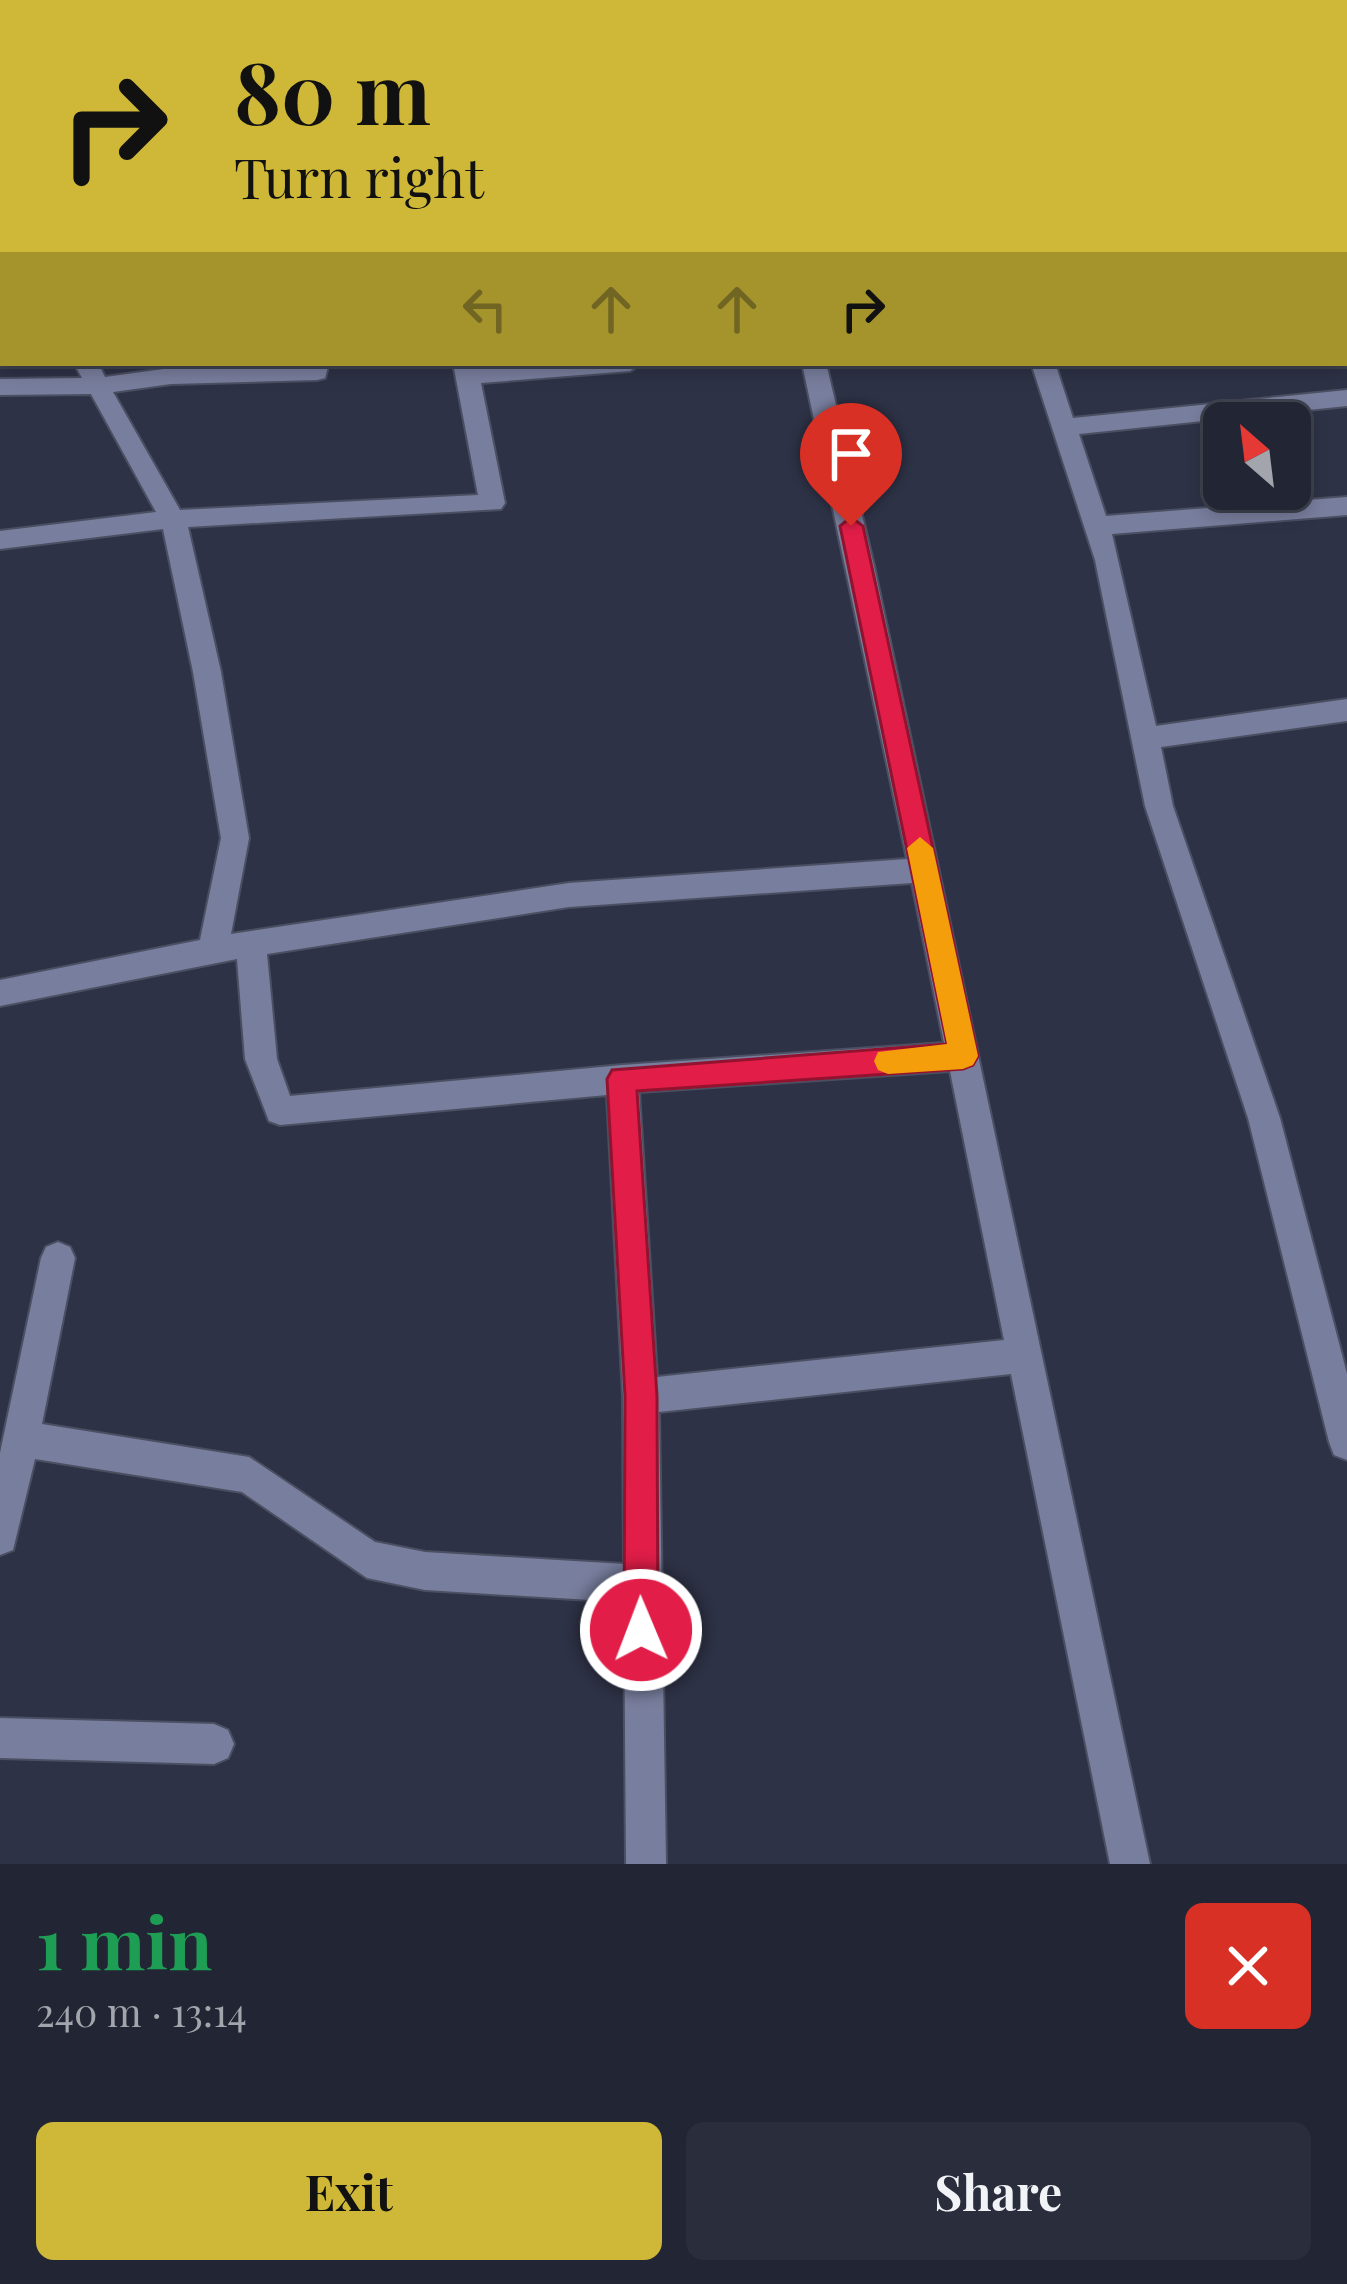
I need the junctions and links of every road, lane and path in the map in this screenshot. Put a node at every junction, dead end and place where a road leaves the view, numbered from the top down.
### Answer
1 (317, 366) edge
2 (559, 366) edge
3 (815, 366) edge
4 (1043, 366) edge
5 (466, 370) edge
6 (92, 375) edge
7 (0, 387) edge
8 (1347, 398) edge
9 (1064, 427) junction
10 (1347, 506) edge
11 (172, 519) junction
12 (1097, 526) junction
13 (0, 540) edge
14 (1347, 710) edge
15 (1145, 738) junction
16 (924, 870) junction
17 (251, 944) junction
18 (213, 950) junction
19 (0, 993) edge
20 (963, 1056) junction
21 (622, 1079) junction
22 (58, 1258) dead end
23 (1025, 1355) junction
24 (1338, 1368) edge
25 (641, 1396) junction
26 (21, 1439) junction
27 (1347, 1442) edge
28 (0, 1537) edge
29 (640, 1584) junction
30 (0, 1738) edge
31 (214, 1744) dead end
32 (646, 1864) edge
33 (1130, 1864) edge

1 - 6 street
2 - 5 street
3 - 16 street
4 - 9 street
5 - 11 street
6 - 7 street
6 - 11 street
8 - 9 street
9 - 12 street
10 - 12 street
11 - 13 street
11 - 18 street
12 - 15 street
14 - 15 street
15 - 24 street
16 - 17 street
16 - 20 street
17 - 18 street
17 - 21 street
18 - 19 street
20 - 21 street
20 - 23 street
21 - 25 street
22 - 26 street
23 - 25 street
23 - 33 street
24 - 27 street
25 - 29 street
26 - 28 street
26 - 29 street
29 - 32 street
30 - 31 street

